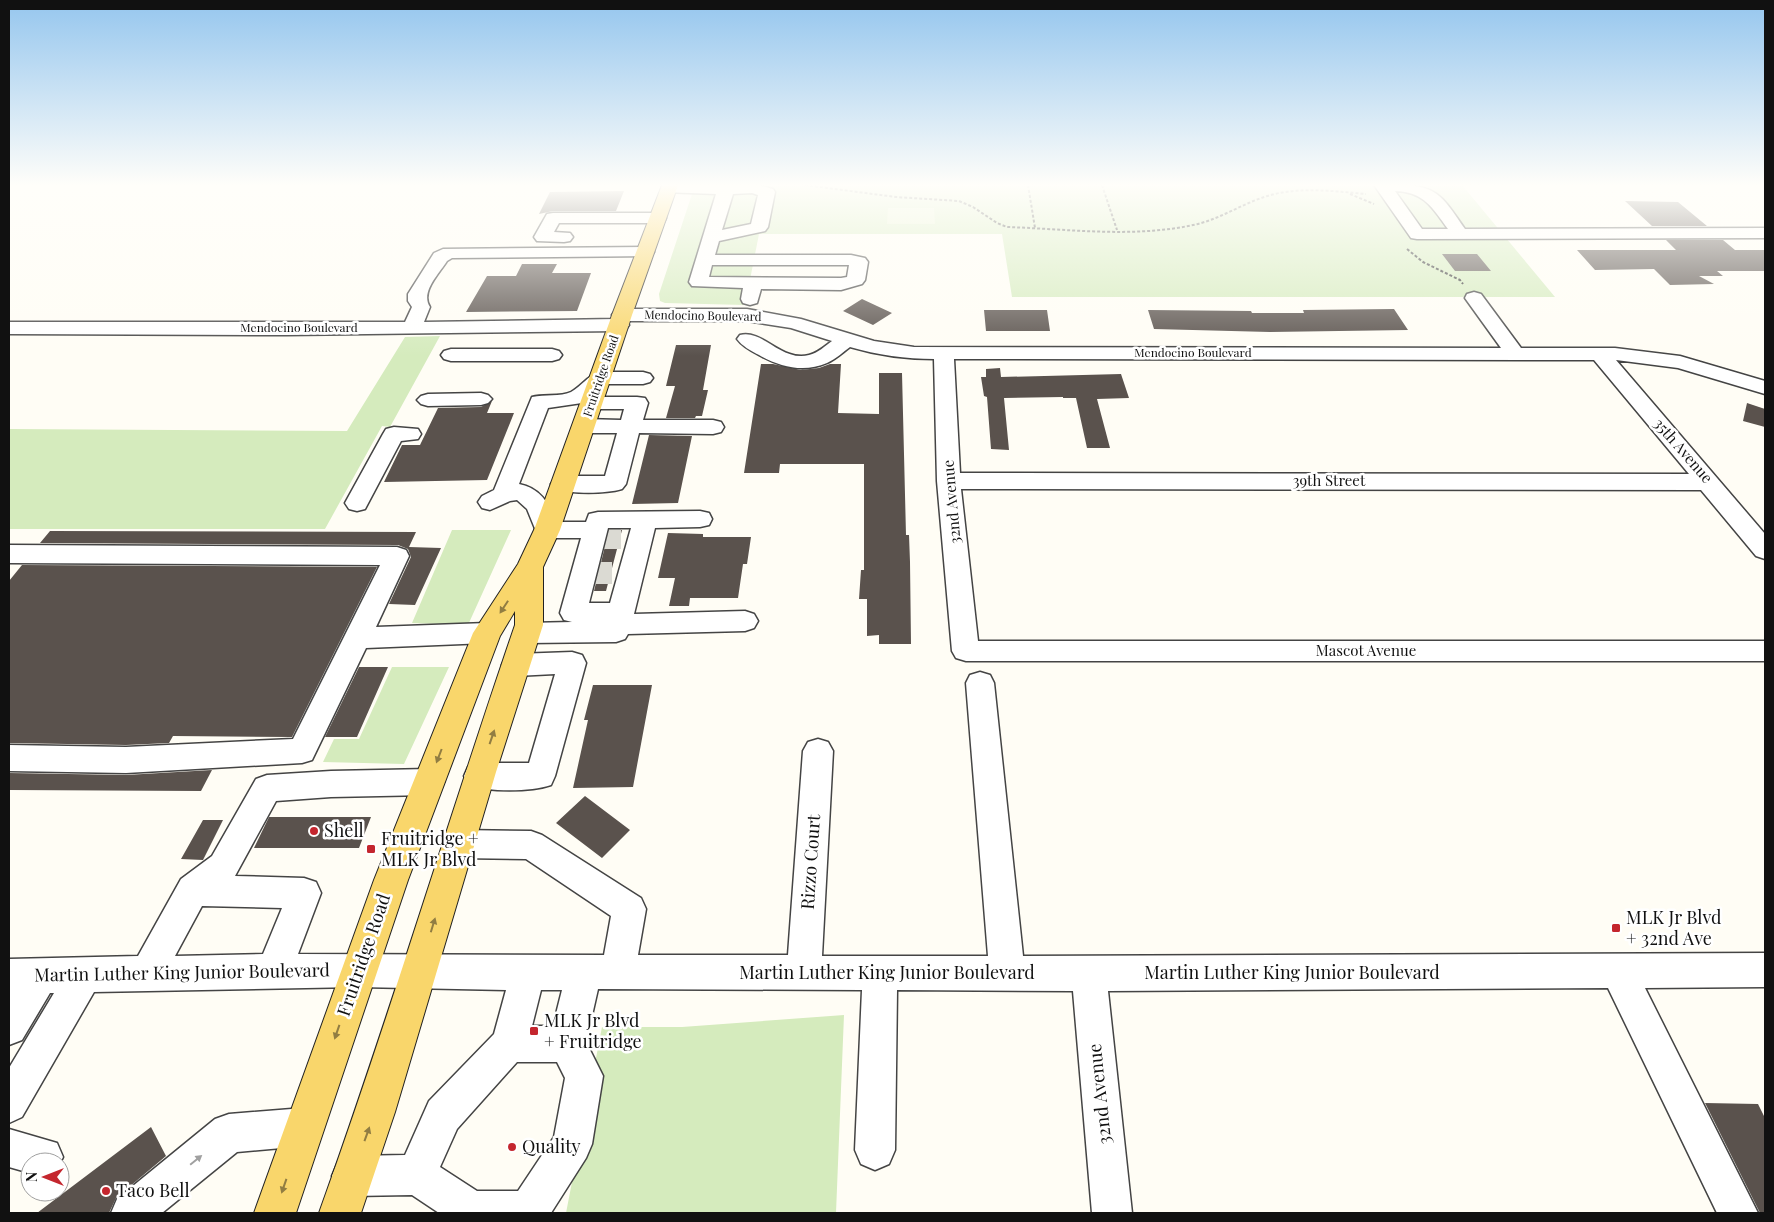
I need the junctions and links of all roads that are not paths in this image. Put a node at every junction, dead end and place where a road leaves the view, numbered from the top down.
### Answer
1 (649, 242) edge
2 (709, 242) edge
3 (645, 252) junction
4 (704, 260) junction
5 (753, 283) junction
6 (1474, 298) dead end
7 (716, 316) junction
8 (620, 320) junction
9 (751, 325) junction
10 (412, 327) junction
11 (9, 328) edge
12 (711, 336) dead end
13 (847, 340) junction
14 (944, 353) junction
15 (1515, 353) junction
16 (1600, 354) junction
17 (451, 355) dead end
18 (552, 355) dead end
19 (600, 378) junction
20 (643, 378) dead end
21 (1765, 388) edge
22 (481, 399) dead end
23 (428, 400) dead end
24 (592, 403) junction
25 (584, 426) junction
26 (630, 427) junction
27 (713, 427) dead end
28 (410, 434) dead end
29 (949, 481) junction
30 (1710, 482) junction
31 (563, 484) junction
32 (497, 498) joint
33 (357, 503) dead end
34 (700, 519) dead end
35 (547, 530) junction
36 (1765, 550) edge
37 (611, 551) junction
38 (9, 554) edge
39 (530, 567) junction
40 (619, 619) junction
41 (744, 621) dead end
42 (487, 633) junction
43 (527, 633) junction
44 (358, 638) junction
45 (966, 651) joint
46 (1765, 652) edge
47 (516, 665) junction
48 (980, 683) dead end
49 (818, 751) dead end
50 (9, 758) edge
51 (479, 776) junction
52 (429, 782) junction
53 (458, 844) junction
54 (193, 890) junction
55 (358, 970) junction
56 (1765, 970) edge
57 (1618, 971) junction
58 (274, 972) junction
59 (419, 972) junction
60 (528, 972) junction
61 (601, 972) junction
62 (804, 973) junction
63 (147, 974) junction
64 (880, 974) junction
65 (1007, 974) junction
66 (1089, 974) junction
67 (84, 975) junction
68 (24, 976) edge
69 (9, 1027) edge
70 (509, 1044) junction
71 (568, 1044) junction
72 (9, 1104) edge
73 (304, 1127) junction
74 (875, 1150) dead end
75 (417, 1174) junction
76 (352, 1176) junction
77 (131, 1213) edge
78 (275, 1213) edge
79 (340, 1213) edge
80 (1112, 1213) edge
81 (1738, 1213) edge

1 - 3 main road, Fruitridge Road
2 - 4 street
3 - 8 main road, Fruitridge Road
3 - 10 street
4 - 5 street
4 - 5 street
5 - 9 street
6 - 15 street
7 - 8 street, Mendocino Boulevard
7 - 9 street, Mendocino Boulevard
7 - 12 street
8 - 10 street, Mendocino Boulevard
8 - 19 main road, Fruitridge Road
9 - 13 street, Mendocino Boulevard
9 - 13 street
10 - 11 street, Mendocino Boulevard
13 - 14 street, Mendocino Boulevard
14 - 15 street, Mendocino Boulevard
14 - 29 street, 32nd Avenue
15 - 16 street, Mendocino Boulevard
16 - 21 street, Mendocino Boulevard
16 - 30 street, 35th Avenue
17 - 18 street
19 - 20 street
19 - 24 main road, Fruitridge Road
19 - 32 street
22 - 23 street
24 - 25 main road, Fruitridge Road
24 - 26 street
25 - 26 street
25 - 31 main road, Fruitridge Road
26 - 27 street
26 - 31 lane
28 - 33 street
29 - 30 street, 39th Street
29 - 45 street, 32nd Avenue
30 - 36 street, 35th Avenue
31 - 35 main road, Fruitridge Road
32 - 35 lane
34 - 37 lane
35 - 37 lane
35 - 39 main road, Fruitridge Road
37 - 40 street
37 - 40 street
38 - 44 street
39 -> 42 main road, Fruitridge Road
39 - 43 main road, Fruitridge Road
40 - 41 street
40 - 43 street
42 - 44 street
42 -> 52 main road, Fruitridge Road
43 - 47 main road, Fruitridge Road
44 - 50 street
45 - 46 street, Mascot Avenue
51 -> 47 main road, Fruitridge Road
47 - 51 street
48 - 65 street
49 - 62 street, Rizzo Court
51 - 53 main road, Fruitridge Road
52 - 54 street
52 - 55 main road, Fruitridge Road
59 -> 53 main road, Fruitridge Road
53 - 61 street
54 - 58 street
54 - 63 street
55 - 58 street, Martin Luther King Junior Boulevard
55 - 59 street, Martin Luther King Junior Boulevard
55 -> 73 main road, Fruitridge Road
56 - 57 street, Martin Luther King Junior Boulevard
57 - 66 street, Martin Luther King Junior Boulevard
57 - 81 street
58 - 63 street, Martin Luther King Junior Boulevard
59 - 60 street, Martin Luther King Junior Boulevard
76 -> 59 main road, Fruitridge Road
60 - 61 street, Martin Luther King Junior Boulevard
60 - 70 street
61 - 62 street, Martin Luther King Junior Boulevard
61 - 71 street
62 - 64 street, Martin Luther King Junior Boulevard
63 - 67 street, Martin Luther King Junior Boulevard
64 - 65 street, Martin Luther King Junior Boulevard
64 - 74 street
65 - 66 street, Martin Luther King Junior Boulevard
66 - 80 street, 32nd Avenue
67 - 68 street, Martin Luther King Junior Boulevard
67 - 72 street
68 - 69 street
70 - 71 street
70 - 75 street
71 - 75 street
77 -> 73 street
73 -> 78 main road, Fruitridge Road
75 - 76 street
76 - 79 main road, Fruitridge Road

